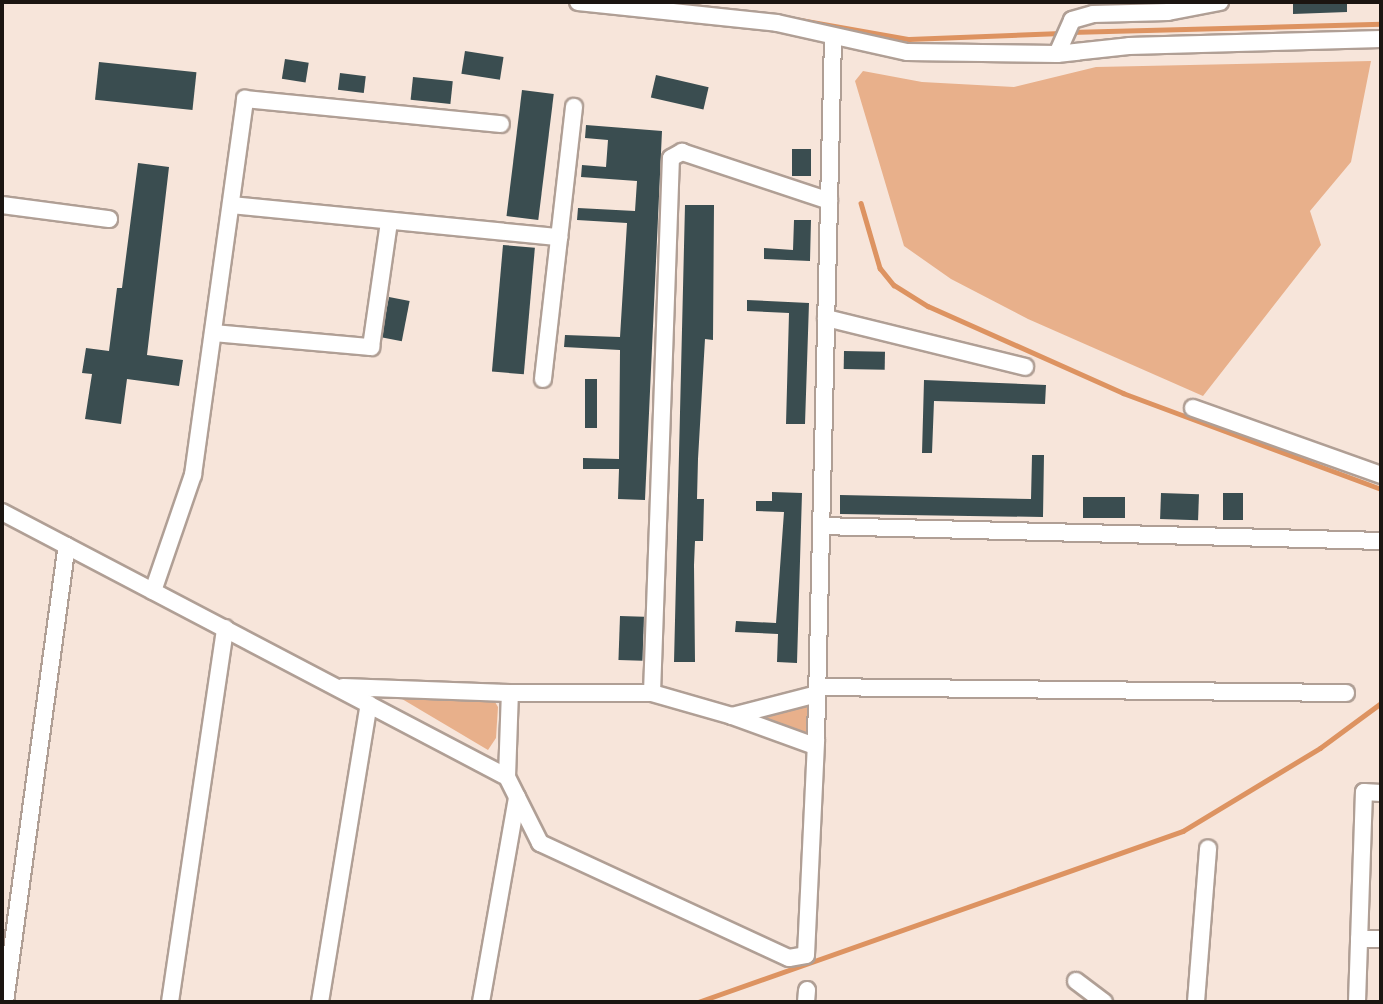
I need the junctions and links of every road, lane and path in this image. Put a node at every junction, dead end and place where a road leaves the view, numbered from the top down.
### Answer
1 (578, 2) edge
2 (1220, 2) edge
3 (833, 38) junction
4 (1381, 39) edge
5 (1063, 40) junction
6 (574, 107) dead end
7 (501, 124) dead end
8 (829, 201) junction
9 (2, 205) edge
10 (231, 205) junction
11 (109, 219) dead end
12 (389, 222) junction
13 (559, 237) junction
14 (826, 317) junction
15 (213, 333) junction
16 (1025, 367) dead end
17 (543, 379) dead end
18 (1193, 408) dead end
19 (1381, 475) edge
20 (2, 512) edge
21 (821, 526) junction
22 (1381, 541) edge
23 (67, 546) junction
24 (153, 591) junction
25 (225, 628) junction
26 (337, 687) junction
27 (817, 690) junction
28 (510, 692) junction
29 (652, 693) junction
30 (1346, 693) dead end
31 (369, 704) junction
32 (732, 716) junction
33 (815, 746) junction
34 (507, 777) junction
35 (1381, 793) edge
36 (517, 797) junction
37 (1208, 848) dead end
38 (1359, 939) junction
39 (1381, 939) edge
40 (1076, 981) dead end
41 (5, 1002) edge
42 (170, 1002) edge
43 (320, 1002) edge
44 (481, 1002) edge
45 (1104, 1002) edge
46 (1196, 1002) edge
47 (1357, 1002) edge

1 - 3 street
2 - 5 street
3 - 5 street
3 - 8 street
4 - 5 street
6 - 13 street
7 - 10 street
8 - 14 street
8 - 29 street
9 - 11 street
10 - 12 street
10 - 15 street
12 - 13 street
12 - 15 street
13 - 17 street
14 - 16 street
14 - 21 street
15 - 24 street
18 - 19 street
20 - 23 street
21 - 22 street
21 - 27 street
23 - 24 street
23 - 41 street
24 - 25 street
25 - 26 street
25 - 42 street
26 - 28 street
26 - 31 street
27 - 30 street
27 - 32 street
27 - 33 street
28 - 29 street
28 - 34 street
29 - 32 street
31 - 34 street
31 - 43 street
32 - 33 street
33 - 36 street
34 - 36 street
35 - 38 street
36 - 44 street
37 - 46 street
38 - 39 street
38 - 47 street
40 - 45 street

